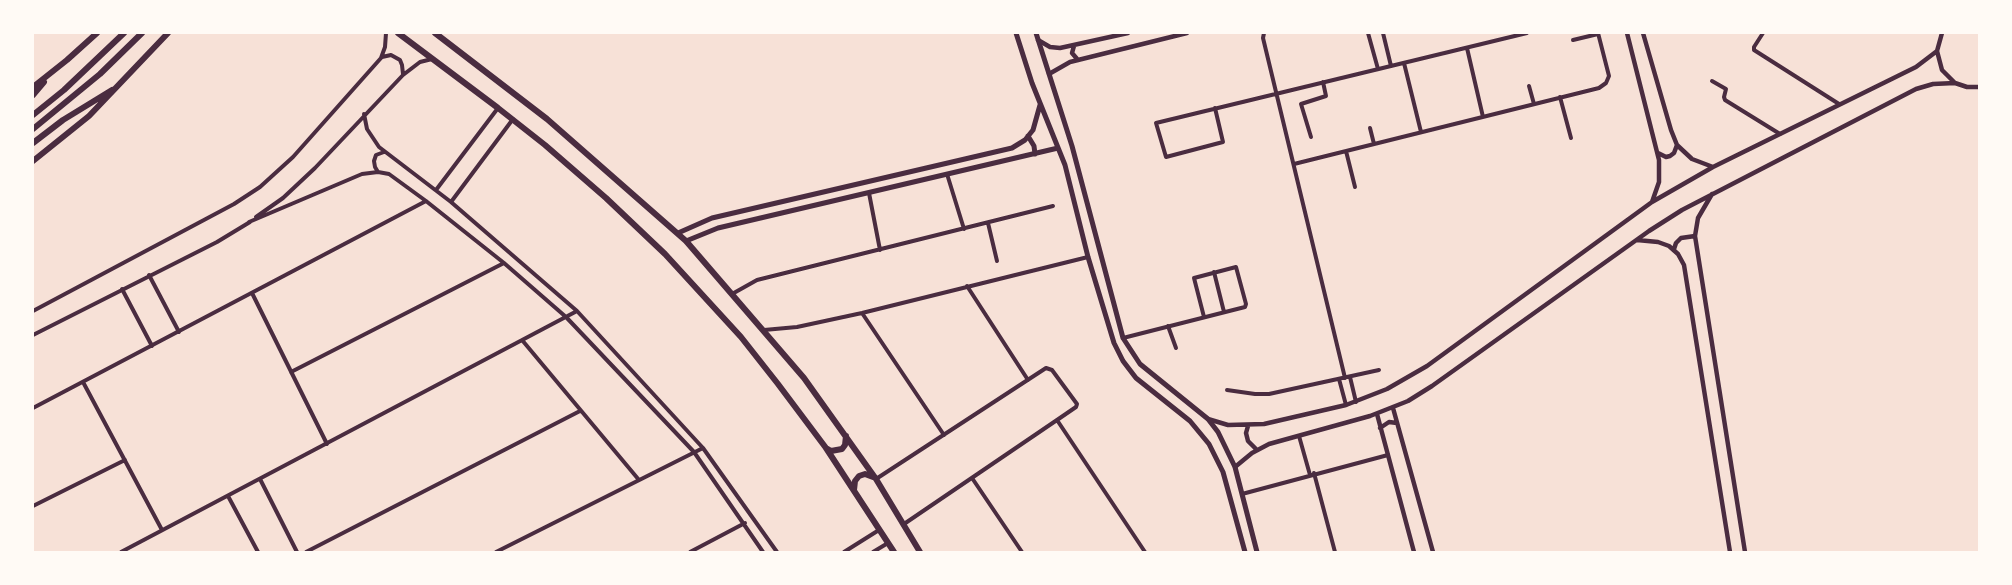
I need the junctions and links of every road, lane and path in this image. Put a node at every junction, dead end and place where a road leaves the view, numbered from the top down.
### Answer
1 (97, 33) edge
2 (124, 33) edge
3 (142, 33) edge
4 (168, 33) edge
5 (386, 33) edge
6 (398, 33) edge
7 (435, 33) edge
8 (1016, 33) edge
9 (1128, 33) edge
10 (1187, 33) edge
11 (1258, 33) edge
12 (1368, 33) edge
13 (1383, 33) edge
14 (1527, 33) edge
15 (1598, 33) edge
16 (1627, 33) edge
17 (1643, 33) edge
18 (1763, 33) edge
19 (1942, 33) edge
20 (1037, 36) edge
21 (1263, 36) edge
22 (1573, 40) dead end
23 (1074, 46) junction
24 (1467, 48) junction
25 (1937, 51) junction
26 (381, 58) junction
27 (433, 58) junction
28 (1078, 60) junction
29 (1404, 63) junction
30 (1391, 66) junction
31 (1378, 69) junction
32 (50, 74) junction
33 (1048, 74) junction
34 (403, 75) junction
35 (1712, 81) dead end
36 (1323, 82) junction
37 (1955, 83) junction
38 (1529, 86) dead end
39 (33, 87) edge
40 (118, 87) junction
41 (1979, 87) edge
42 (1277, 94) junction
43 (33, 95) edge
44 (1560, 97) junction
45 (1041, 104) junction
46 (1534, 104) junction
47 (1839, 104) junction
48 (498, 108) junction
49 (1215, 108) junction
50 (364, 114) junction
51 (33, 115) edge
52 (1483, 117) junction
53 (513, 119) junction
54 (1370, 128) dead end
55 (33, 129) edge
56 (1421, 132) junction
57 (1780, 135) junction
58 (1028, 136) junction
59 (1311, 137) dead end
60 (1571, 138) dead end
61 (33, 143) edge
62 (1374, 144) junction
63 (1677, 146) junction
64 (1058, 148) junction
65 (1346, 151) junction
66 (385, 152) junction
67 (1658, 153) junction
68 (1035, 154) junction
69 (33, 161) edge
70 (1294, 164) junction
71 (1713, 168) junction
72 (378, 172) junction
73 (947, 174) junction
74 (1355, 187) dead end
75 (436, 190) junction
76 (1714, 192) junction
77 (869, 193) junction
78 (426, 201) junction
79 (451, 202) junction
80 (1652, 202) junction
81 (1053, 206) dead end
82 (249, 222) junction
83 (987, 223) junction
84 (964, 229) junction
85 (678, 233) junction
86 (1695, 236) junction
87 (1637, 240) junction
88 (686, 241) junction
89 (1674, 249) junction
90 (880, 250) junction
91 (1088, 257) junction
92 (997, 261) dead end
93 (504, 263) junction
94 (1214, 272) junction
95 (149, 275) junction
96 (966, 286) junction
97 (122, 289) junction
98 (252, 293) junction
99 (732, 294) junction
100 (33, 311) edge
101 (577, 311) junction
102 (1224, 312) junction
103 (862, 313) junction
104 (566, 317) junction
105 (1204, 317) junction
106 (1168, 326) junction
107 (764, 330) junction
108 (179, 332) junction
109 (33, 335) edge
110 (1123, 338) junction
111 (522, 340) junction
112 (152, 346) junction
113 (1176, 348) dead end
114 (1379, 370) dead end
115 (291, 372) junction
116 (1345, 378) junction
117 (1028, 380) junction
118 (83, 382) junction
119 (1227, 390) dead end
120 (1356, 402) junction
121 (1346, 405) junction
122 (33, 408) edge
123 (1393, 408) junction
124 (580, 411) junction
125 (1377, 414) junction
126 (1208, 419) junction
127 (1058, 420) junction
128 (1397, 423) junction
129 (1248, 426) junction
130 (1380, 428) junction
131 (845, 434) junction
132 (944, 435) junction
133 (1299, 436) junction
134 (327, 444) junction
135 (703, 448) junction
136 (826, 448) junction
137 (1257, 450) junction
138 (694, 452) junction
139 (1388, 455) junction
140 (125, 460) junction
141 (1235, 467) junction
142 (1312, 474) junction
143 (972, 478) junction
144 (260, 479) junction
145 (876, 479) junction
146 (639, 480) junction
147 (855, 493) junction
148 (1242, 494) junction
149 (228, 496) junction
150 (33, 506) edge
151 (745, 523) junction
152 (904, 524) junction
153 (162, 530) junction
154 (879, 530) junction
155 (888, 543) junction
156 (121, 552) edge
157 (258, 552) edge
158 (297, 552) edge
159 (306, 552) edge
160 (496, 552) edge
161 (690, 552) edge
162 (763, 552) edge
163 (777, 552) edge
164 (844, 552) edge
165 (873, 552) edge
166 (894, 552) edge
167 (920, 552) edge
168 (1022, 552) edge
169 (1145, 552) edge
170 (1245, 552) edge
171 (1257, 552) edge
172 (1335, 552) edge
173 (1414, 552) edge
174 (1433, 552) edge
175 (1730, 552) edge
176 (1745, 552) edge

1 - 32 main road
2 - 51 main road
3 - 55 main road
4 - 40 main road
5 - 26 street
6 - 27 main road
7 - 85 main road
8 - 45 main road
9 - 23 street
10 - 28 street
11 - 21 street
12 - 31 street
13 - 30 street
14 - 24 street
15 - 22 street
15 - 44 street
16 - 67 street
17 - 63 street
18 - 47 street
19 - 25 street
20 - 23 street
20 - 33 main road
21 - 42 street
23 - 28 street
24 - 29 street
24 - 52 street
25 - 37 street
25 - 47 street
26 - 34 street
26 - 100 street
27 - 34 street
27 - 48 main road
28 - 33 street
29 - 30 street
29 - 56 street
30 - 31 street
31 - 36 street
32 - 39 main road
32 - 43 main road
33 - 110 main road
34 - 50 street
35 - 57 street
36 - 42 street
36 - 59 street
37 - 41 street
37 - 76 street
38 - 46 street
40 - 61 main road
40 - 69 main road
42 - 49 street
42 - 70 street
44 - 46 street
44 - 60 street
45 - 58 main road
45 - 64 main road
46 - 52 street
47 - 57 street
48 - 53 main road
48 - 75 street
49 - 49 street
50 - 66 street
50 - 82 street
52 - 56 street
53 - 79 street
53 - 136 main road
54 - 62 street
56 - 62 street
57 - 71 street
58 - 68 main road
58 - 85 main road
62 - 65 street
63 - 67 street
63 - 71 street
64 - 68 main road
64 - 91 main road
65 - 70 street
65 - 74 street
66 - 72 street
66 - 75 street
67 - 80 street
68 - 73 main road
70 - 116 street
71 - 80 street
72 - 78 street
72 - 82 street
73 - 77 main road
73 - 84 street
75 - 79 street
76 - 86 street
76 - 87 street
77 - 88 main road
77 - 90 street
78 - 93 street
78 - 98 street
79 - 101 street
80 - 120 street
81 - 83 street
82 - 95 street
83 - 84 street
83 - 92 street
84 - 90 street
85 - 88 main road
86 - 89 street
86 - 176 street
87 - 89 street
87 - 123 street
88 - 99 main road
89 - 175 street
90 - 99 street
91 - 96 street
91 - 170 main road
93 - 104 street
93 - 115 street
94 - 102 street
94 - 102 street
94 - 105 street
95 - 97 street
95 - 108 street
96 - 103 street
96 - 117 street
97 - 109 street
97 - 112 street
98 - 108 street
98 - 115 street
99 - 107 main road
101 - 104 street
101 - 135 street
102 - 105 street
103 - 107 street
103 - 132 street
104 - 111 street
104 - 138 street
105 - 106 street
106 - 110 street
106 - 113 street
107 - 131 main road
108 - 112 street
110 - 126 main road
111 - 124 street
111 - 134 street
112 - 118 street
114 - 116 street
115 - 134 street
116 - 119 street
116 - 120 street
116 - 121 street
117 - 127 street
117 - 132 street
118 - 122 street
118 - 140 street
120 - 121 street
121 - 129 street
123 - 125 street
123 - 128 street
124 - 146 street
124 - 159 street
125 - 130 street
125 - 133 street
126 - 129 street
126 - 141 main road
127 - 143 street
127 - 169 street
128 - 130 street
128 - 174 street
129 - 137 street
130 - 139 street
131 - 136 main road
131 - 145 main road
132 - 145 street
133 - 137 street
133 - 142 street
134 - 144 street
135 - 138 street
135 - 163 street
136 - 147 main road
137 - 141 street
138 - 146 street
138 - 151 street
139 - 142 street
139 - 173 street
140 - 150 street
140 - 153 street
141 - 148 main road
142 - 148 street
142 - 172 street
143 - 152 street
143 - 168 street
144 - 149 street
144 - 158 street
145 - 147 main road
145 - 152 main road
146 - 160 street
147 - 154 main road
148 - 171 main road
149 - 153 street
149 - 157 street
151 - 161 street
151 - 162 street
152 - 167 main road
153 - 156 street
154 - 155 main road
154 - 164 street
155 - 165 street
155 - 166 main road

